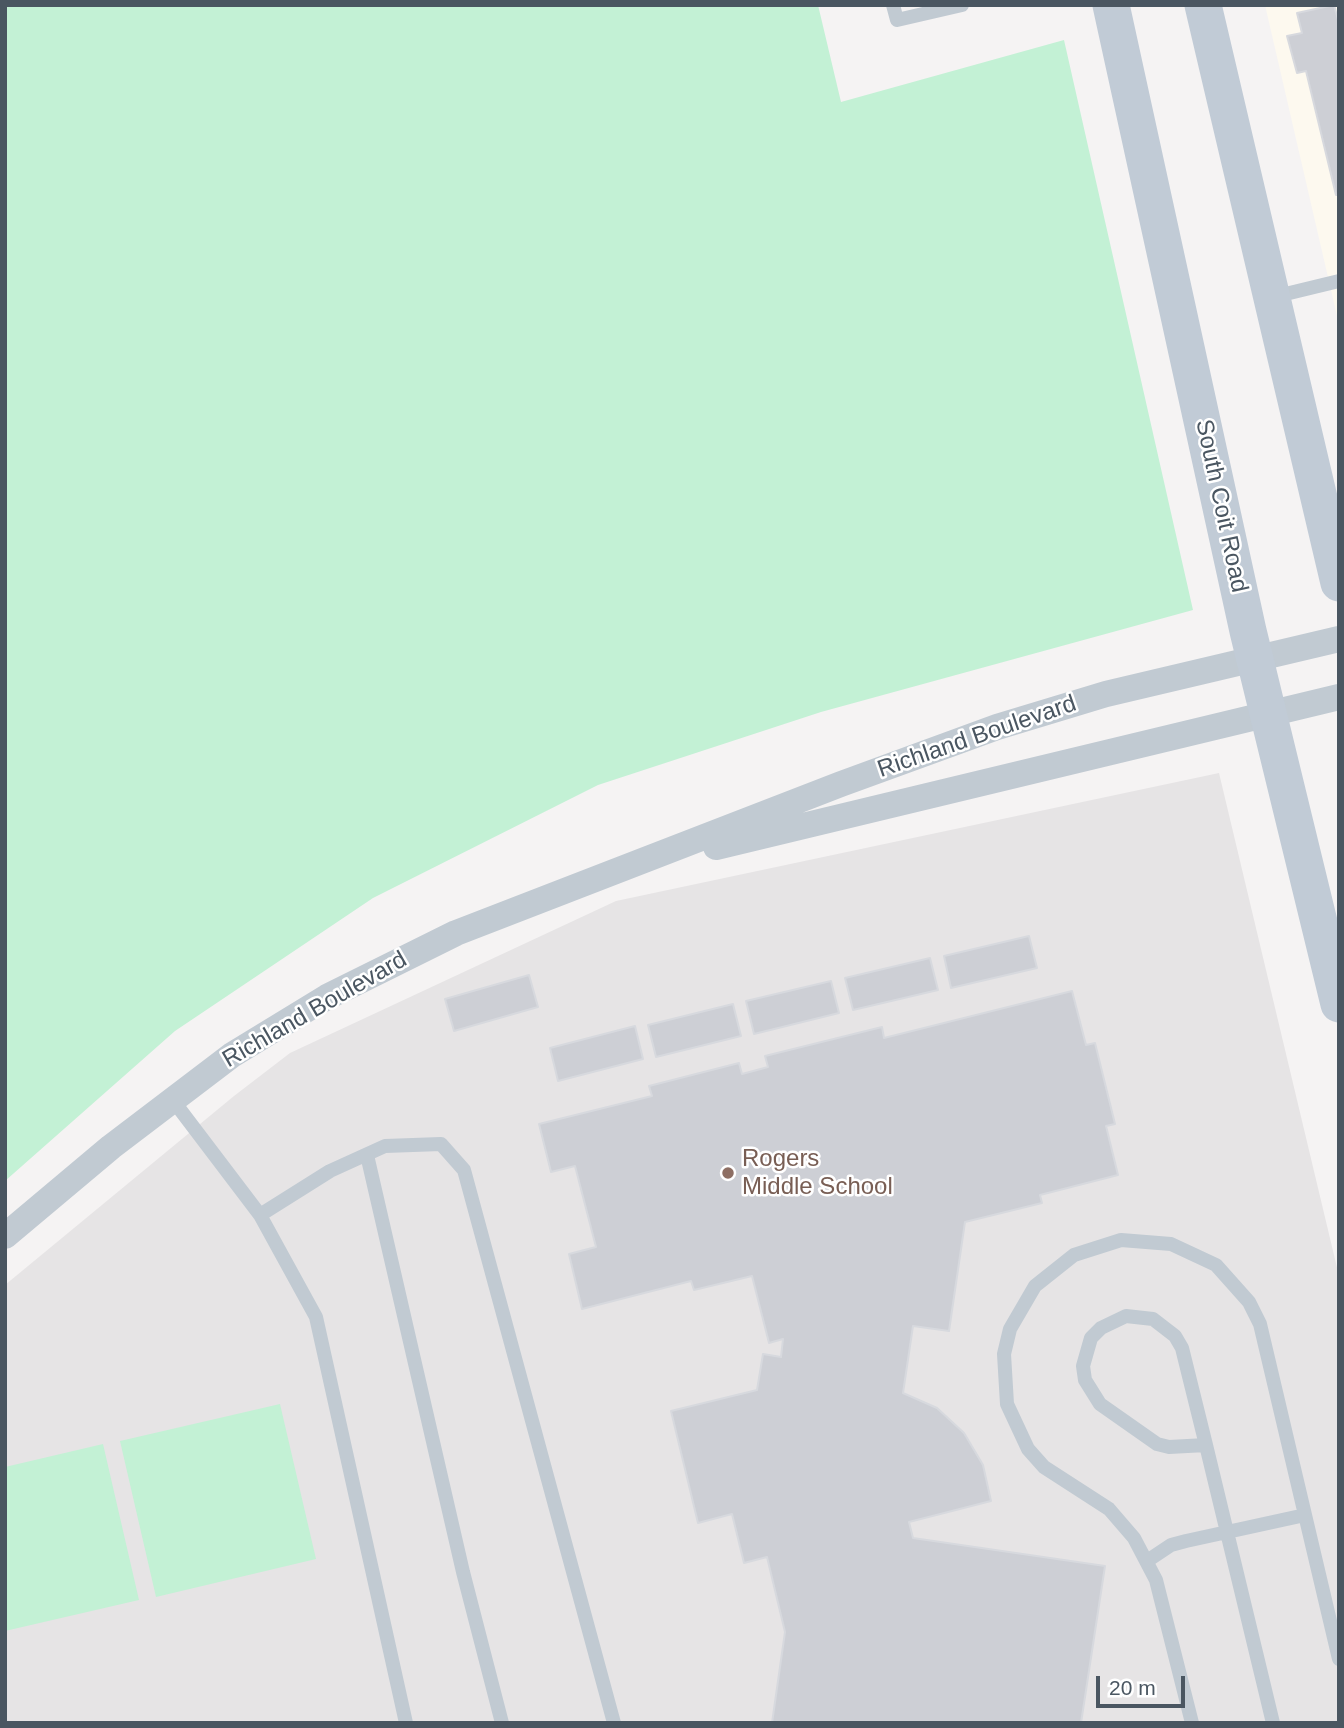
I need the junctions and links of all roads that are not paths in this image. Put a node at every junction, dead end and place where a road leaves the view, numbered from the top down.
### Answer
1 (893, 5) edge
2 (962, 5) edge
3 (1111, 5) edge
4 (1203, 5) edge
5 (1339, 281) edge
6 (1272, 297) junction
7 (1339, 583) edge
8 (1339, 639) edge
9 (1255, 659) junction
10 (1339, 697) edge
11 (1269, 714) junction
12 (625, 869) junction
13 (1339, 1004) edge
14 (172, 1099) junction
15 (367, 1155) junction
16 (260, 1215) junction
17 (5, 1236) edge
18 (1206, 1445) junction
19 (1305, 1515) junction
20 (1227, 1531) junction
21 (1147, 1561) junction
22 (1339, 1659) edge
23 (406, 1723) edge
24 (502, 1723) edge
25 (614, 1723) edge
26 (1192, 1723) edge
27 (1273, 1723) edge

1 - 2 lane
3 - 9 main road, South Coit Road
4 - 6 main road
5 - 6 lane
6 - 7 main road
8 - 9 street, Richland Boulevard
9 - 11 main road, South Coit Road
9 - 12 street, Richland Boulevard
10 - 11 street, Richland Boulevard
11 - 12 street, Richland Boulevard
11 - 13 main road, South Coit Road
12 - 14 street, Richland Boulevard
14 - 16 lane
14 - 17 street, Richland Boulevard
15 - 16 lane
15 - 24 lane
15 - 25 lane
16 - 23 lane
18 - 18 lane
18 - 20 lane
19 - 20 lane
19 - 21 lane
19 - 22 lane
20 - 21 lane
20 - 27 lane
21 - 26 lane

